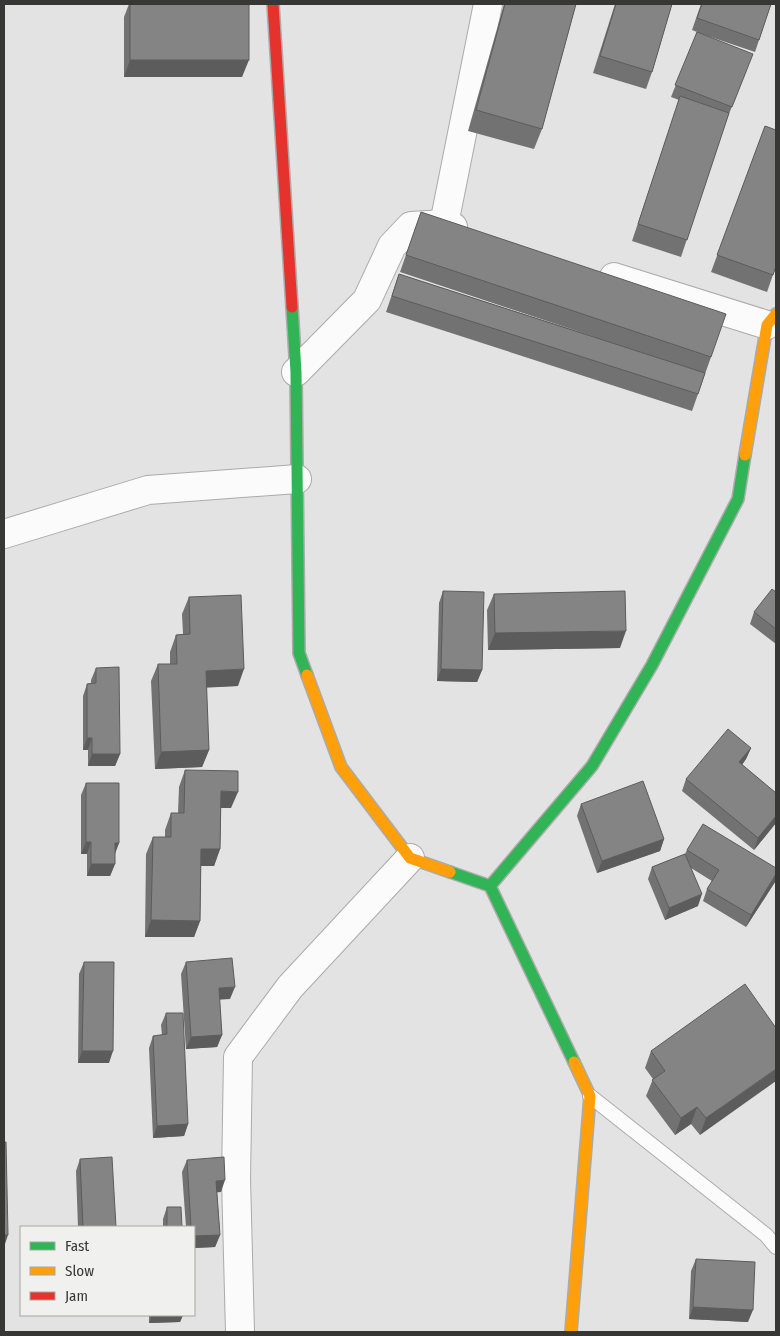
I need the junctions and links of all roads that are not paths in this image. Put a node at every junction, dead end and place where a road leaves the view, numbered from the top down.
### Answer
1 (273, 4) edge
2 (488, 4) edge
3 (444, 224) junction
4 (472, 233) edge
5 (586, 269) edge
6 (772, 320) edge
7 (296, 372) junction
8 (298, 479) junction
9 (4, 534) edge
10 (410, 858) junction
11 (490, 886) junction
12 (590, 1096) junction
13 (776, 1247) edge
14 (240, 1332) edge
15 (571, 1332) edge

1 - 7 street
2 - 3 street
3 - 4 street
3 - 7 street
5 - 6 street
6 - 11 street
7 - 8 street
8 - 9 street
8 - 10 street
10 - 11 street
10 - 14 street
11 - 12 street
12 - 13 lane
12 - 15 street

